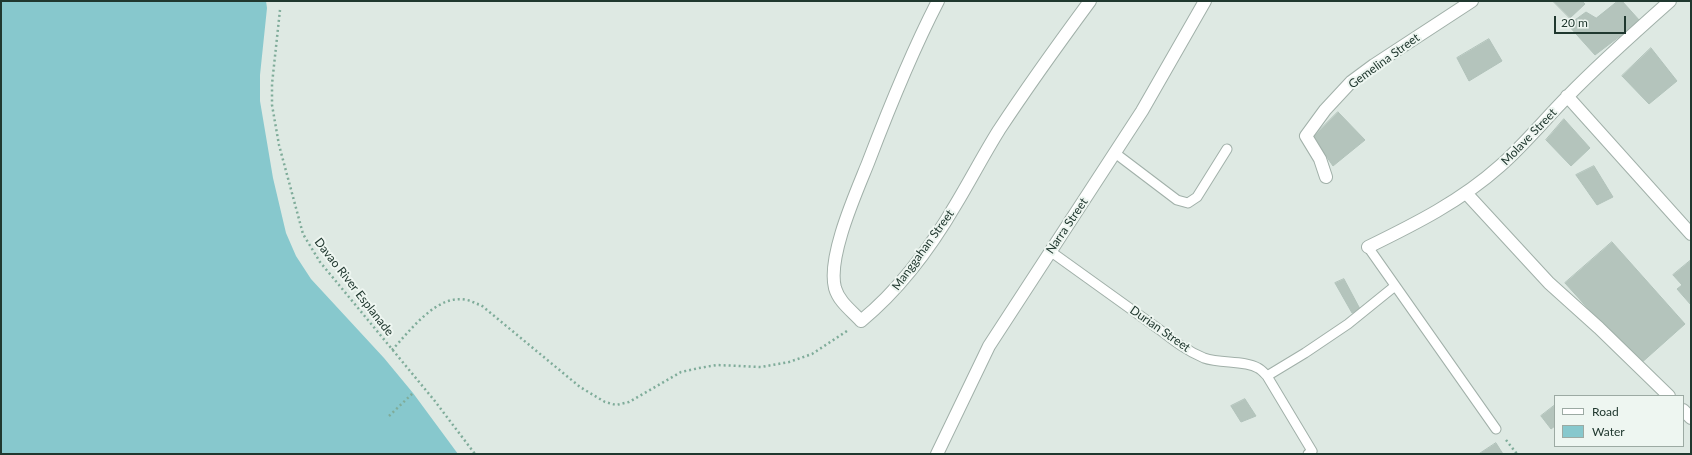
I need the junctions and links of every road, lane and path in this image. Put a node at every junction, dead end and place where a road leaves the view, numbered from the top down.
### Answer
1 (938, 1) edge
2 (1090, 1) edge
3 (1205, 1) edge
4 (1472, 1) edge
5 (1670, 1) edge
6 (280, 10) dead end
7 (1567, 96) junction
8 (1227, 149) dead end
9 (1115, 153) junction
10 (1326, 177) dead end
11 (1466, 193) junction
12 (1691, 234) edge
13 (1368, 247) joint
14 (1050, 251) junction
15 (1395, 286) junction
16 (861, 321) junction
17 (392, 350) junction
18 (1267, 376) junction
19 (413, 392) dead end
20 (1668, 395) edge
21 (389, 416) dead end
22 (1496, 429) dead end
23 (1310, 452) edge
24 (475, 454) edge
25 (937, 454) edge

1 - 16 street
2 - 16 street, Manggahan Street
3 - 9 street, Narra Street
4 - 10 street, Gemelina Street
5 - 7 street, Molave Street
6 - 17 path, Davao River Esplanade
7 - 11 street, Molave Street
7 - 12 street
8 - 9 lane
9 - 14 street, Narra Street
11 - 13 street, Molave Street
11 - 20 street
13 - 15 lane
14 - 18 lane, Durian Street
14 - 25 street, Narra Street
15 - 18 lane
15 - 22 lane
16 - 17 path
17 - 24 path, Davao River Esplanade
18 - 23 lane, Durian Street
19 - 21 path

